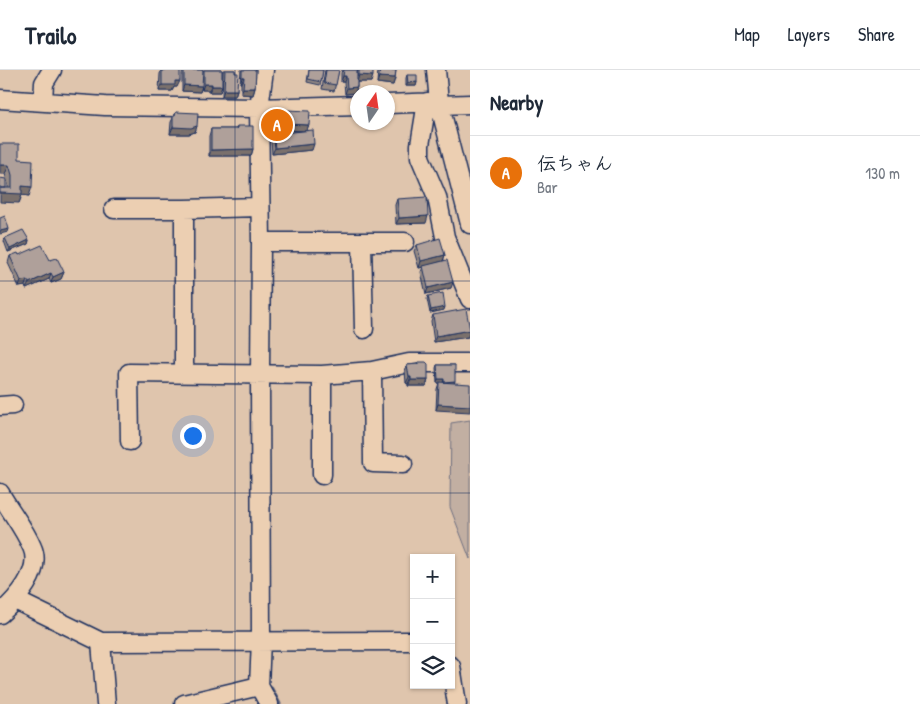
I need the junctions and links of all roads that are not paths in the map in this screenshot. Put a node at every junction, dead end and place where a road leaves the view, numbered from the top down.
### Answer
1 (52, 70) edge
2 (264, 70) edge
3 (436, 70) edge
4 (0, 99) edge
5 (43, 101) junction
6 (435, 103) junction
7 (350, 104) edge
8 (395, 104) edge
9 (470, 104) edge
10 (259, 108) junction
11 (462, 166) edge
12 (260, 207) junction
13 (184, 208) junction
14 (114, 209) dead end
15 (470, 224) edge
16 (261, 242) junction
17 (362, 242) junction
18 (405, 242) dead end
19 (470, 299) edge
20 (364, 329) dead end
21 (470, 363) edge
22 (372, 371) junction
23 (184, 373) junction
24 (260, 375) junction
25 (322, 376) junction
26 (130, 440) dead end
27 (403, 464) dead end
28 (322, 475) dead end
29 (0, 493) edge
30 (15, 600) junction
31 (0, 614) edge
32 (261, 640) junction
33 (410, 641) edge
34 (101, 642) junction
35 (259, 686) junction
36 (455, 689) edge
37 (106, 704) edge
38 (184, 704) edge
39 (269, 704) edge
40 (457, 704) edge

1 - 5 street
2 - 10 street
3 - 6 street
4 - 5 street
5 - 10 street
6 - 8 street
6 - 9 street
6 - 11 street
6 - 19 street
7 - 10 street
10 - 12 street
11 - 15 street
12 - 13 street
12 - 16 street
13 - 14 street
13 - 23 street
16 - 17 street
16 - 24 street
17 - 18 street
17 - 20 street
21 - 22 street
22 - 25 street
22 - 27 street
23 - 24 street
23 - 26 street
24 - 25 street
24 - 32 street
25 - 28 street
29 - 30 street
30 - 31 street
30 - 34 street
32 - 33 street
32 - 34 street
32 - 35 street
34 - 37 street
35 - 38 street
35 - 39 street
36 - 40 street

